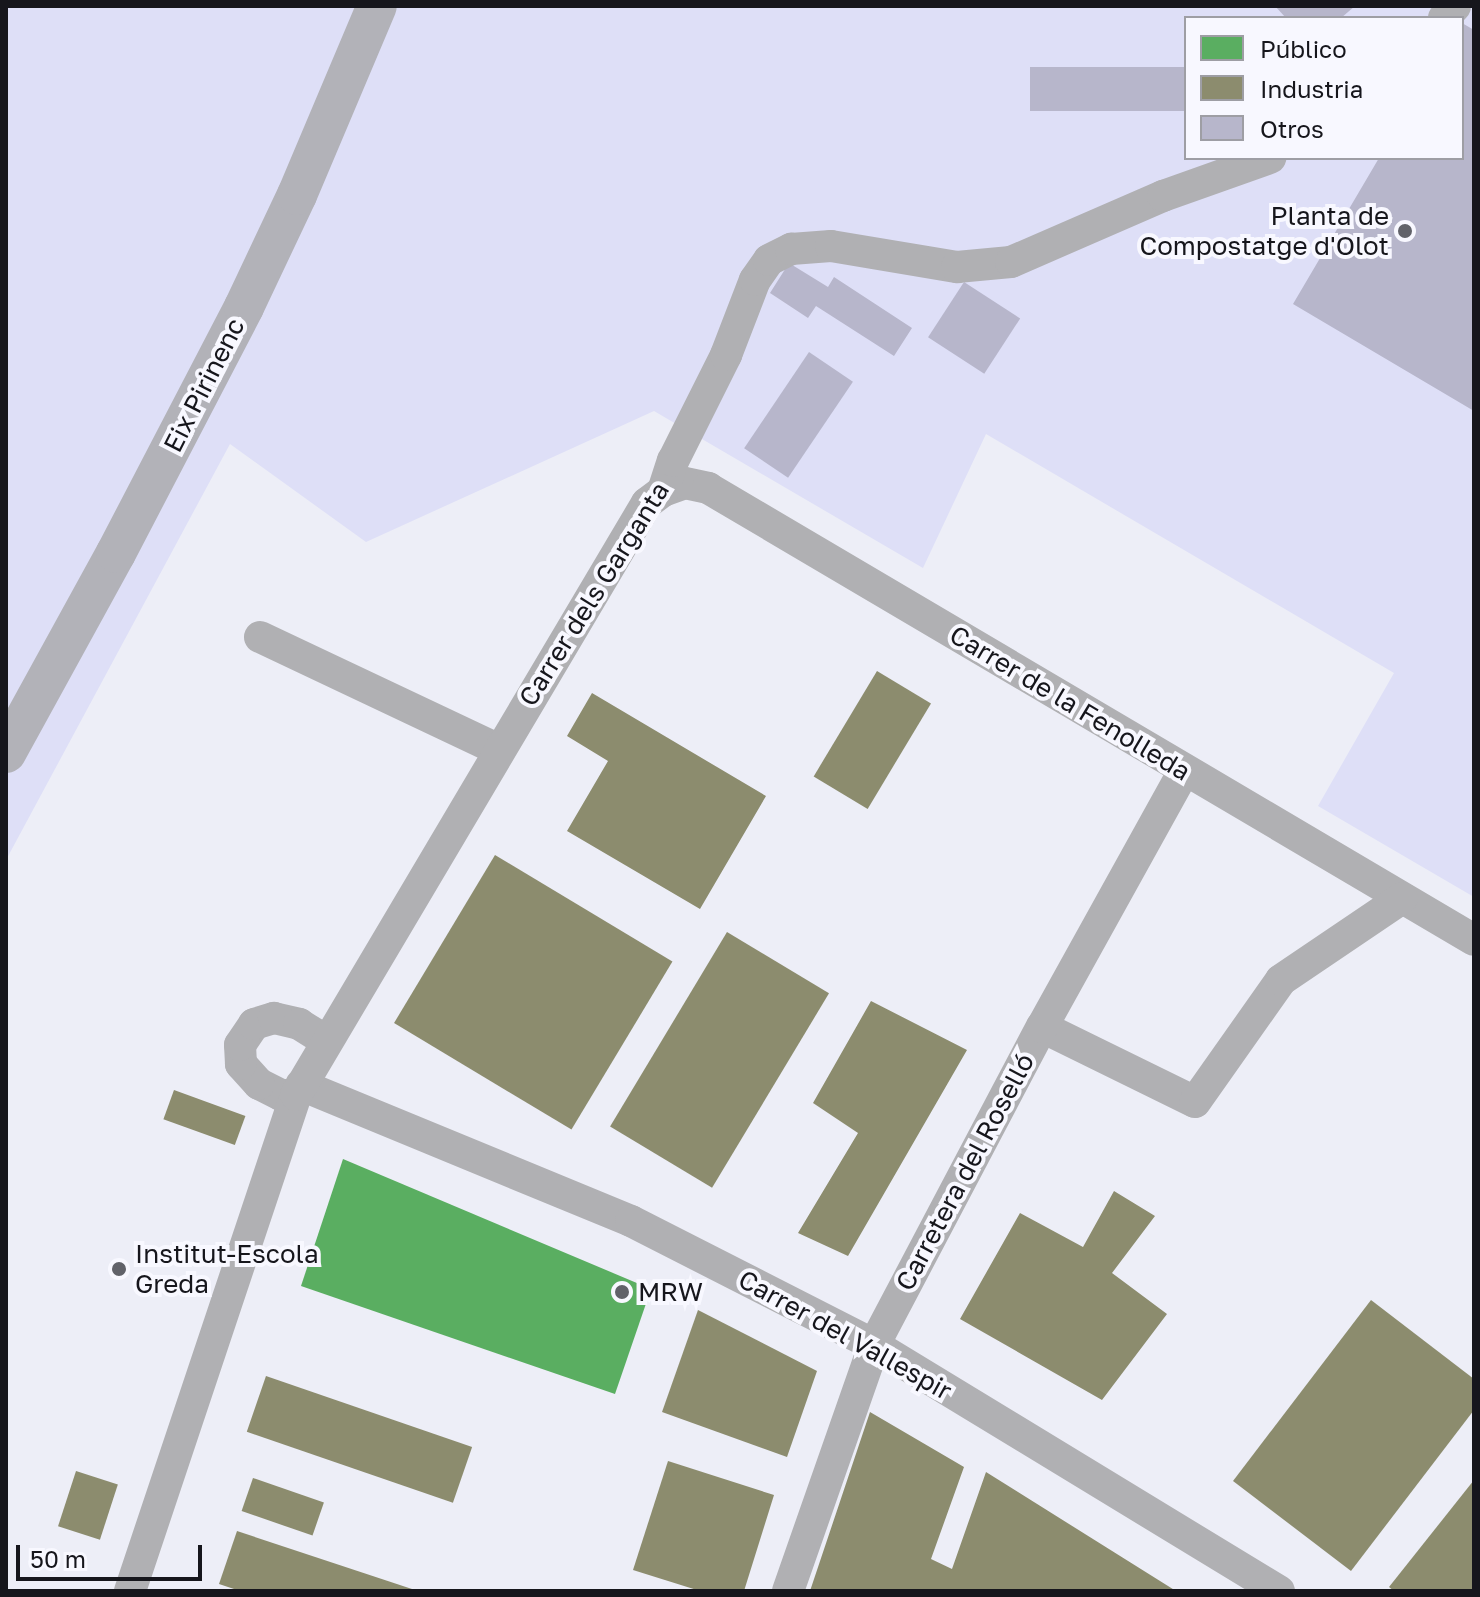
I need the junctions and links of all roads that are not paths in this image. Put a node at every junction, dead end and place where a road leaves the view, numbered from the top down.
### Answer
1 (377, 6) edge
2 (1264, 160) edge
3 (663, 491) junction
4 (260, 637) dead end
5 (45, 683) junction
6 (6, 735) edge
7 (499, 750) junction
8 (6, 753) edge
9 (1184, 771) junction
10 (1402, 898) junction
11 (1474, 940) edge
12 (1042, 1027) junction
13 (325, 1040) junction
14 (299, 1090) junction
15 (874, 1345) junction
16 (1263, 1586) edge
17 (130, 1591) edge
18 (788, 1591) edge

1 - 5 main road, Eix Pirinenc
2 - 3 street, Carrer dels Garganta
3 - 7 street, Carrer dels Garganta
3 - 9 street, Carrer de la Fenolleda
4 - 7 street
5 - 6 main road
5 - 8 main road, Eix Pirinenc
7 - 13 street, Carrer dels Garganta
9 - 10 street, Carrer de la Fenolleda
9 - 12 street, Carretera del Roselló
10 - 11 street, Carrer de la Fenolleda
10 - 12 street
12 - 15 street, Carretera del Roselló
13 - 14 street, Carrer dels Garganta
13 - 14 street
14 - 15 street, Carrer del Vallespir
14 - 17 street, Carrer dels Garganta
15 - 16 street, Carrer del Vallespir
15 - 18 street, Carretera del Roselló

